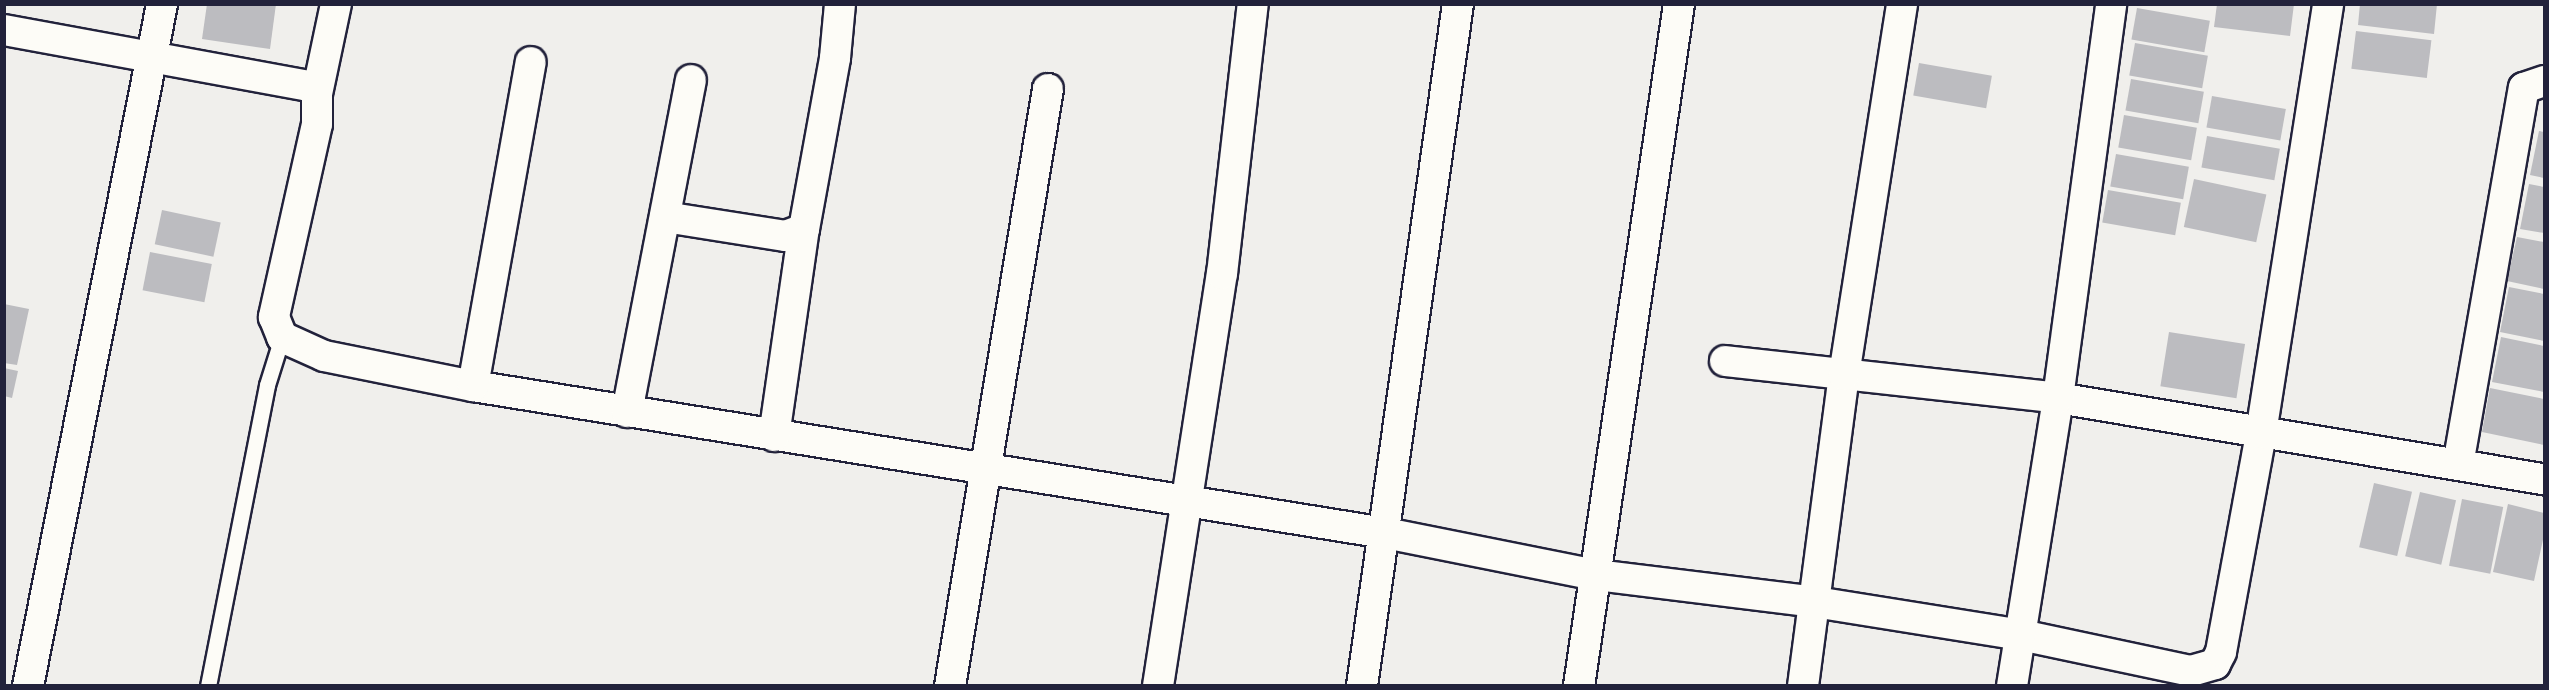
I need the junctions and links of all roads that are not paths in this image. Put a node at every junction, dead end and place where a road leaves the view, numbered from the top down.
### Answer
1 (162, 4) edge
2 (336, 4) edge
3 (840, 4) edge
4 (1253, 4) edge
5 (1458, 4) edge
6 (1679, 4) edge
7 (1902, 4) edge
8 (2111, 4) edge
9 (2328, 4) edge
10 (4, 30) edge
11 (153, 60) junction
12 (531, 62) dead end
13 (691, 80) dead end
14 (2544, 81) edge
15 (1048, 89) dead end
16 (317, 94) junction
17 (665, 217) junction
18 (804, 229) junction
19 (282, 337) junction
20 (1725, 361) dead end
21 (1844, 375) junction
22 (473, 386) junction
23 (2058, 398) junction
24 (627, 412) junction
25 (2261, 432) junction
26 (774, 436) junction
27 (2458, 465) junction
28 (987, 472) junction
29 (2544, 479) edge
30 (1184, 499) junction
31 (1385, 533) junction
32 (1596, 574) junction
33 (1815, 602) junction
34 (2021, 635) junction
35 (28, 686) edge
36 (208, 686) edge
37 (950, 686) edge
38 (1158, 686) edge
39 (1362, 686) edge
40 (1579, 686) edge
41 (1803, 686) edge
42 (2012, 686) edge

1 - 11 street
2 - 16 street
3 - 18 street
4 - 30 street
5 - 31 street
6 - 32 street
7 - 21 street
8 - 23 street
9 - 25 street
10 - 11 street
11 - 16 street
11 - 35 street
12 - 22 street
13 - 17 street
14 - 27 street
15 - 28 street
16 - 19 street
17 - 18 street
17 - 24 street
18 - 26 street
19 - 22 street
19 - 36 lane
20 - 21 street
21 - 23 street
21 - 33 street
22 - 24 street
23 - 25 street
23 - 34 street
24 - 26 street
25 - 27 street
25 - 34 street
26 - 28 street
27 - 29 street
28 - 30 street
28 - 37 street
30 - 31 street
30 - 38 street
31 - 32 street
31 - 39 street
32 - 33 street
32 - 40 street
33 - 34 street
33 - 41 street
34 - 42 street

